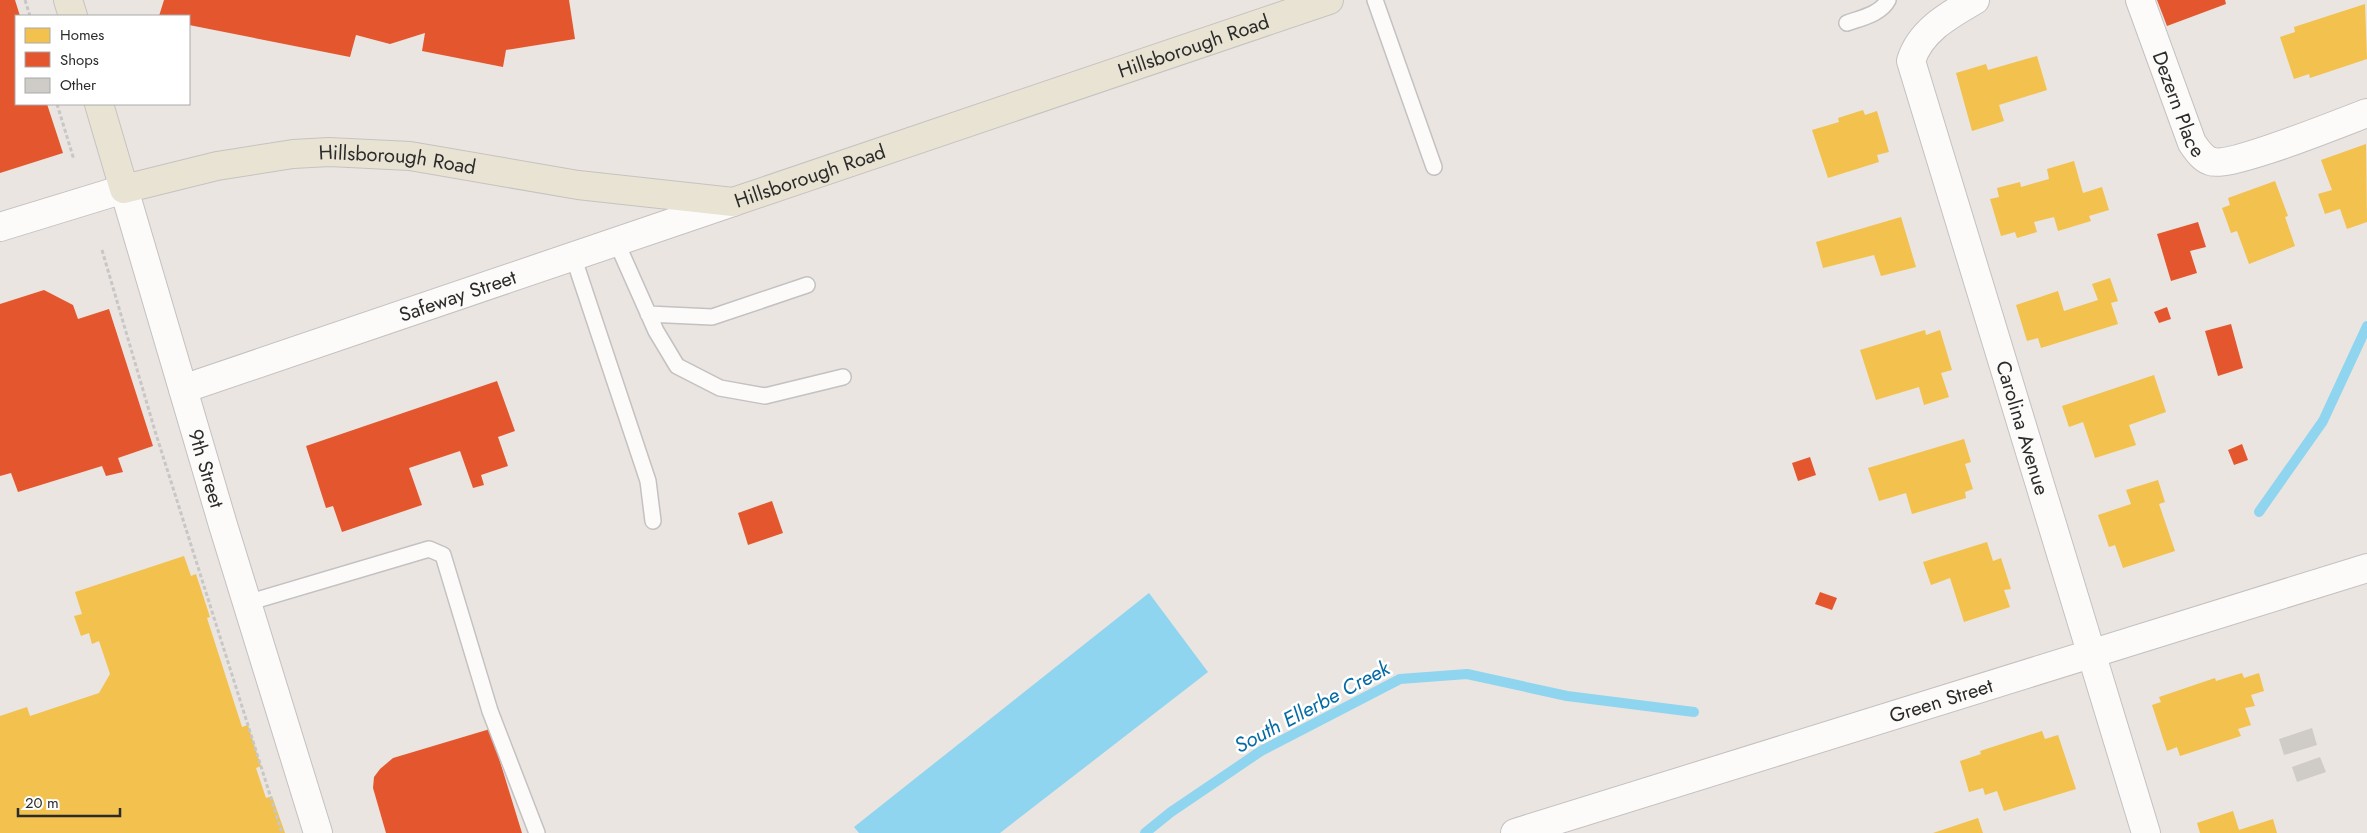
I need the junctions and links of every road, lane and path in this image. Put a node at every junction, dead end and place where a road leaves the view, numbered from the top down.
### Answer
1 (25, 0) edge
2 (68, 0) edge
3 (1375, 0) edge
4 (1888, 0) edge
5 (1975, 0) edge
6 (2140, 0) edge
7 (1324, 1) edge
8 (30, 15) edge
9 (73, 15) edge
10 (1848, 23) dead end
11 (57, 105) edge
12 (99, 105) edge
13 (2367, 113) edge
14 (74, 160) dead end
15 (1434, 167) dead end
16 (124, 189) junction
17 (733, 202) junction
18 (0, 227) edge
19 (616, 242) junction
20 (102, 250) dead end
21 (574, 256) junction
22 (807, 285) dead end
23 (648, 314) junction
24 (843, 377) dead end
25 (182, 389) junction
26 (652, 521) dead end
27 (2367, 568) edge
28 (246, 603) junction
29 (2090, 653) junction
30 (1544, 829) edge
31 (282, 833) edge
32 (318, 833) edge
33 (537, 833) edge
34 (1515, 833) edge
35 (2146, 833) edge

1 - 8 path
2 - 9 main road
3 - 15 lane
4 - 10 lane
5 - 29 street, Carolina Avenue
6 - 13 street, Dezern Place
7 - 17 main road, Hillsborough Road
11 - 14 path
12 - 16 main road, 9th Street
16 - 17 main road, Hillsborough Road
16 - 18 street
16 - 25 street, 9th Street
17 - 19 street, Safeway Street
19 - 21 street, Safeway Street
19 - 23 lane
20 - 31 path
21 - 25 street, Safeway Street
21 - 26 lane
22 - 23 lane
23 - 24 lane
25 - 28 street, 9th Street
27 - 29 street, Green Street
28 - 32 street, 9th Street
28 - 33 lane
29 - 30 street, Green Street
29 - 35 street, Carolina Avenue
30 - 34 street, Green Street

